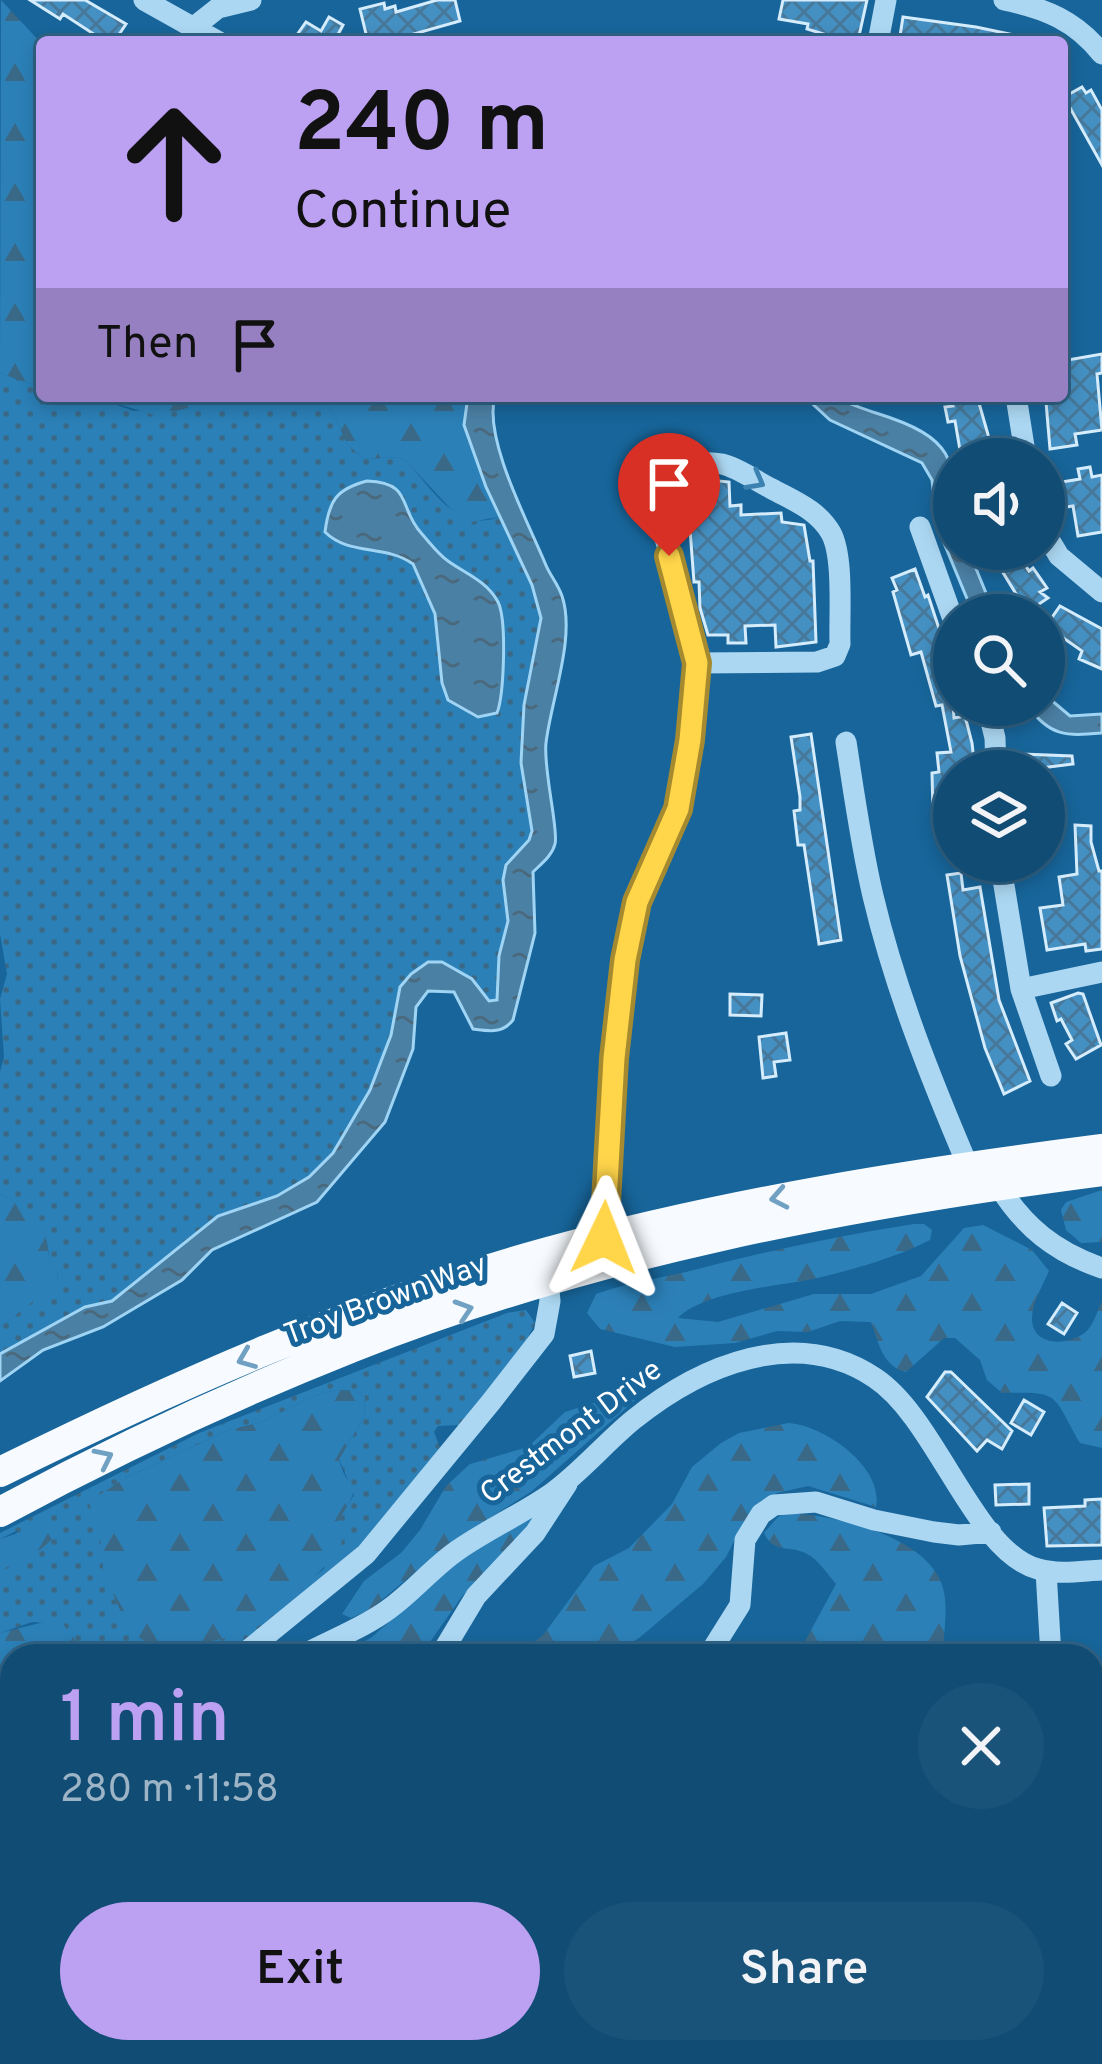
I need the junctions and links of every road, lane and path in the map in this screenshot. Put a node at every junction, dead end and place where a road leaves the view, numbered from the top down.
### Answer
1 (144, 0) edge
2 (251, 0) edge
3 (886, 0) edge
4 (1004, 0) edge
5 (194, 27) junction
6 (209, 36) edge
7 (879, 36) edge
8 (1102, 55) edge
9 (1017, 402) edge
10 (1023, 438) edge
11 (920, 527) dead end
12 (1065, 561) edge
13 (1102, 592) edge
14 (944, 594) edge
15 (697, 663) junction
16 (846, 742) dead end
17 (1003, 882) edge
18 (1102, 972) edge
19 (1021, 989) junction
20 (1051, 1076) dead end
21 (1102, 1149) edge
22 (968, 1166) junction
23 (1102, 1171) edge
24 (998, 1185) junction
25 (605, 1251) junction
26 (546, 1267) junction
27 (1102, 1268) edge
28 (0, 1472) edge
29 (570, 1478) junction
30 (0, 1512) edge
31 (991, 1532) junction
32 (1102, 1570) edge
33 (1046, 1571) junction
34 (256, 1644) edge
35 (324, 1644) edge
36 (447, 1644) edge
37 (716, 1644) edge
38 (1050, 1644) edge

1 - 5 street
2 - 5 street
3 - 7 street
4 - 8 street
5 - 6 street
9 - 10 street
11 - 14 street
12 - 13 street
15 -> 15 street
15 - 25 street
16 - 22 street
17 - 19 street
18 - 19 street
19 - 20 street
21 - 22 main road, Troy Brown Way
22 -> 25 main road, Troy Brown Way
23 - 24 main road, Troy Brown Way
24 - 25 main road, Troy Brown Way
24 - 27 street
25 - 26 main road, Troy Brown Way
26 -> 28 main road, Troy Brown Way
30 -> 26 main road, Troy Brown Way
26 - 34 street, Crestmont Drive
29 - 31 street, Crestmont Drive
29 - 35 street, Crestmont Drive
29 - 36 street
31 - 33 street, Crestmont Drive
31 - 37 street
32 - 33 street
33 - 38 street

